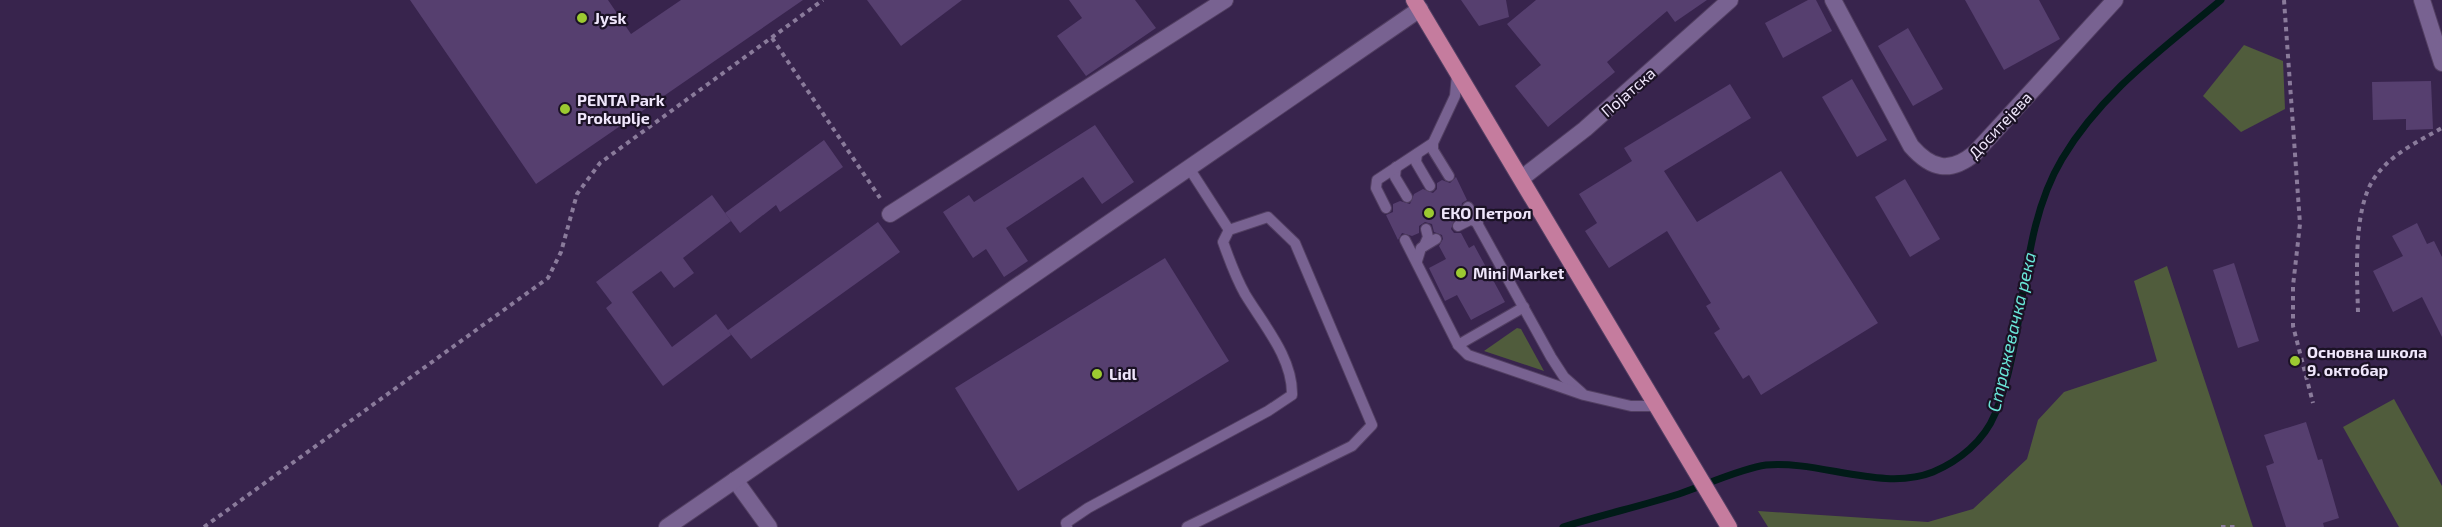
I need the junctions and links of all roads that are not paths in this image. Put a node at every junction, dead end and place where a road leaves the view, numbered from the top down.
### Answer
1 (1225, 0) edge
2 (1730, 0) edge
3 (1833, 0) edge
4 (2115, 0) edge
5 (2422, 0) edge
6 (1417, 5) edge
7 (2442, 63) edge
8 (1457, 71) junction
9 (1433, 143) junction
10 (1417, 154) junction
11 (1396, 167) junction
12 (1189, 168) junction
13 (1449, 176) dead end
14 (1522, 178) junction
15 (1430, 186) dead end
16 (1407, 197) dead end
17 (1386, 207) dead end
18 (890, 214) road end
19 (1478, 222) junction
20 (1229, 230) junction
21 (1431, 233) dead end
22 (1423, 247) junction
23 (1417, 261) junction
24 (1524, 307) junction
25 (1458, 345) junction
26 (1584, 395) junction
27 (1656, 406) junction
28 (735, 480) junction
29 (667, 527) edge
30 (770, 527) edge
31 (1067, 527) edge
32 (1187, 527) edge
33 (1729, 527) edge

1 - 18 street
2 - 14 street, Појатска
3 - 4 street, Доситејева
5 - 7 street
6 - 8 main road
6 - 12 street
8 - 9 lane
8 - 14 main road
9 - 10 lane
9 - 13 lane
10 - 11 lane
10 - 15 lane
11 - 16 lane
11 - 17 lane
12 - 20 lane
12 - 28 street
14 - 27 main road
19 - 19 lane
19 - 24 lane
20 - 31 lane
20 - 32 lane
21 - 22 lane
22 - 23 lane
22 - 23 lane
23 - 25 lane
24 - 25 lane
24 - 26 lane
25 - 26 lane
26 - 27 lane
27 - 33 main road
28 - 29 street
28 - 30 street

